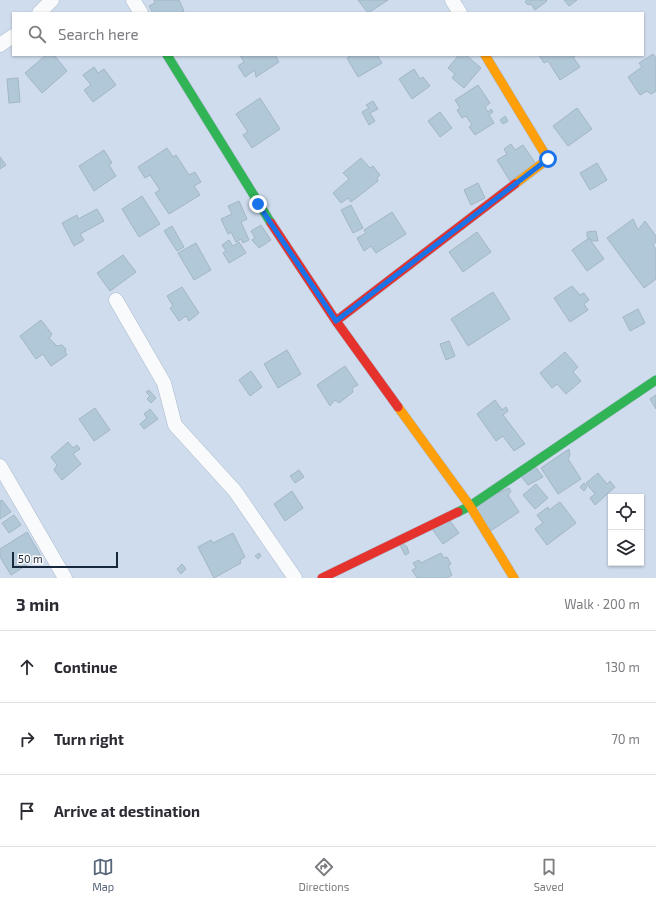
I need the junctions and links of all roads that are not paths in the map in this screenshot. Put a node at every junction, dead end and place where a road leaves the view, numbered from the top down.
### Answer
1 (52, 0) edge
2 (134, 0) edge
3 (452, 0) edge
4 (40, 12) edge
5 (140, 12) edge
6 (459, 12) edge
7 (12, 37) edge
8 (0, 45) edge
9 (168, 56) edge
10 (486, 56) edge
11 (116, 300) dead end
12 (336, 321) junction
13 (656, 380) edge
14 (0, 466) edge
15 (470, 506) junction
16 (65, 578) edge
17 (295, 578) edge
18 (322, 578) edge
19 (514, 578) edge

1 - 4 street
2 - 5 street
3 - 6 street
7 - 8 street
9 - 12 street
10 - 12 street
11 - 17 street
12 - 15 street
13 - 15 street
14 - 16 street
15 - 18 street
15 - 19 street

